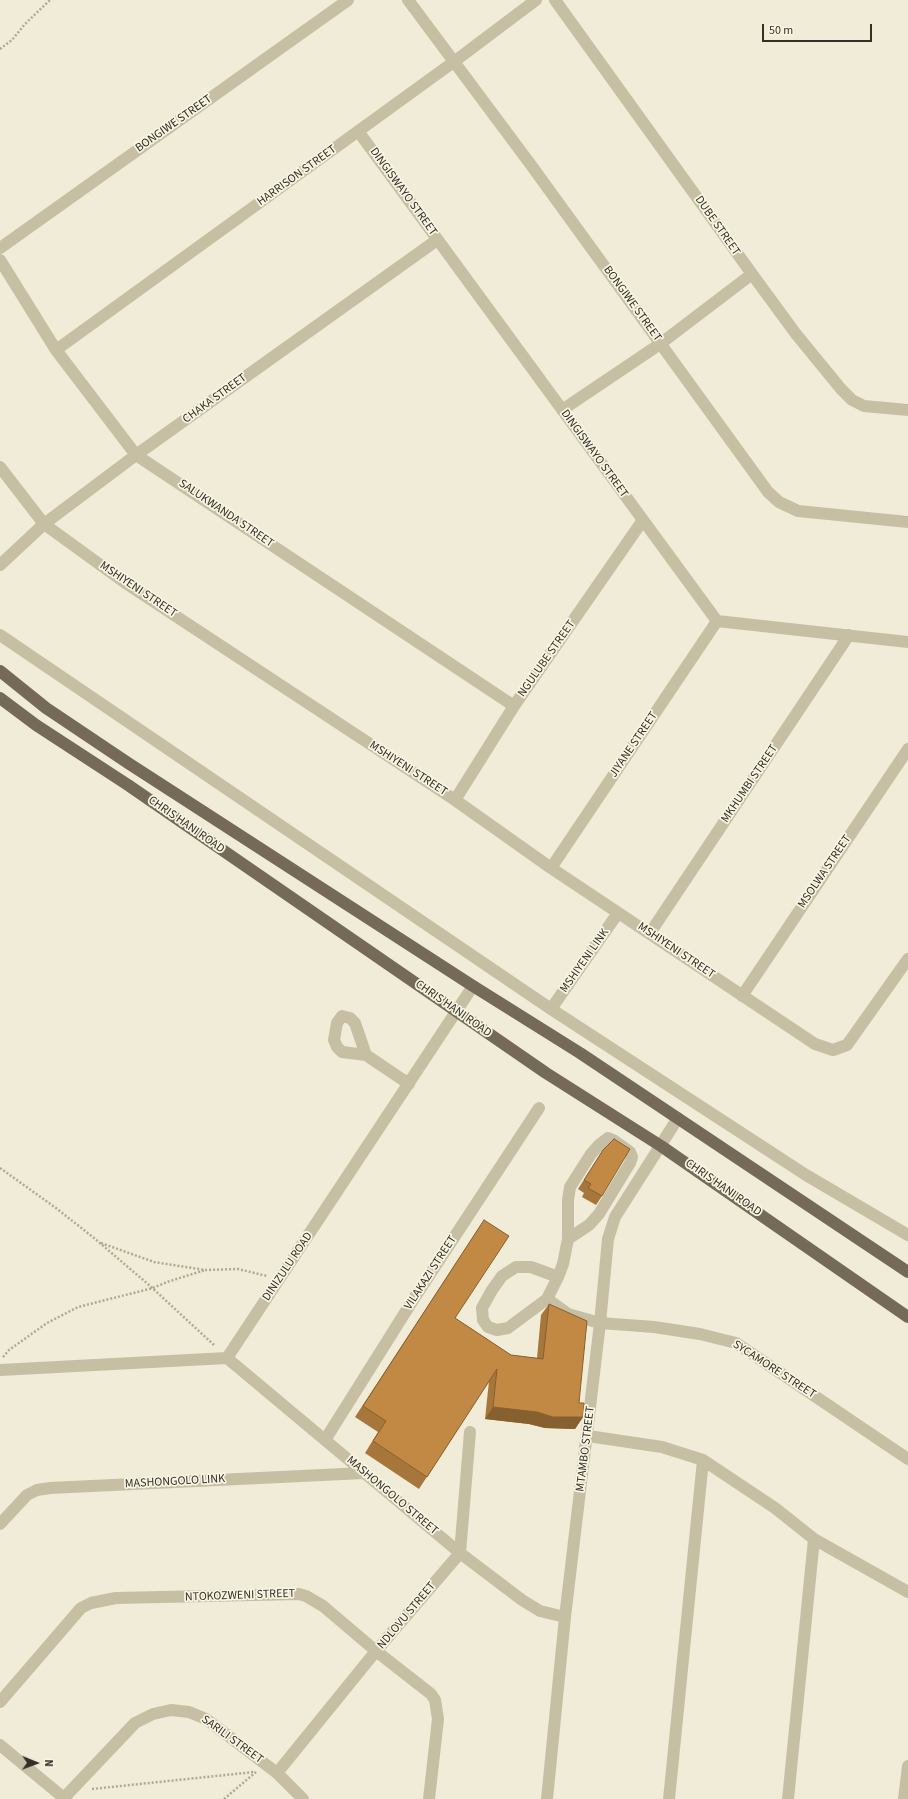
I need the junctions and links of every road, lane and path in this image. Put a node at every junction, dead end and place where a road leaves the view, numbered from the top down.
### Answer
1 (50, 0) edge
2 (348, 0) edge
3 (408, 0) edge
4 (536, 0) edge
5 (555, 0) edge
6 (0, 49) edge
7 (455, 62) junction
8 (358, 131) junction
9 (437, 240) junction
10 (0, 248) edge
11 (0, 260) edge
12 (752, 274) junction
13 (660, 344) junction
14 (56, 350) junction
15 (562, 410) junction
16 (908, 410) edge
17 (136, 455) junction
18 (0, 467) edge
19 (643, 520) junction
20 (908, 522) edge
21 (44, 524) junction
22 (0, 565) edge
23 (717, 621) junction
24 (0, 635) edge
25 (849, 635) junction
26 (908, 642) edge
27 (0, 671) edge
28 (0, 698) edge
29 (514, 706) junction
30 (908, 749) edge
31 (455, 800) junction
32 (551, 868) junction
33 (618, 913) junction
34 (650, 933) junction
35 (908, 959) edge
36 (473, 986) junction
37 (742, 996) junction
38 (551, 1009) junction
39 (456, 1012) junction
40 (366, 1055) dead end
41 (409, 1084) junction
42 (539, 1108) dead end
43 (678, 1118) junction
44 (661, 1146) junction
45 (0, 1168) edge
46 (908, 1235) edge
47 (568, 1239) junction
48 (99, 1242) junction
49 (205, 1270) junction
50 (908, 1272) edge
51 (558, 1277) junction
52 (279, 1280) junction
53 (153, 1288) junction
54 (547, 1299) junction
55 (908, 1317) edge
56 (600, 1323) junction
57 (227, 1358) junction
58 (0, 1360) edge
59 (0, 1370) edge
60 (470, 1432) dead end
61 (588, 1436) junction
62 (325, 1440) junction
63 (908, 1459) edge
64 (703, 1460) junction
65 (364, 1473) junction
66 (0, 1524) edge
67 (814, 1539) junction
68 (460, 1553) junction
69 (908, 1592) edge
70 (566, 1618) junction
71 (376, 1651) junction
72 (0, 1702) edge
73 (0, 1745) edge
74 (908, 1766) edge
75 (261, 1768) junction
76 (278, 1773) junction
77 (66, 1796) edge
78 (224, 1799) edge
79 (303, 1799) edge
80 (429, 1799) edge
81 (547, 1799) edge
82 (669, 1799) edge
83 (788, 1799) edge
84 (904, 1799) edge

1 - 6 path
2 - 10 street, BONGIWE STREET
3 - 7 street, BONGIWE STREET
4 - 7 street, HARRISON STREET
5 - 12 street, DUBE STREET
7 - 8 street, HARRISON STREET
7 - 13 street, BONGIWE STREET
8 - 9 street, DINGISWAYO STREET
8 - 14 street, HARRISON STREET
9 - 15 street, DINGISWAYO STREET
9 - 17 street, CHAKA STREET
11 - 14 street, SALUKWANDA STREET
12 - 13 street
12 - 16 street, DUBE STREET
13 - 15 street
13 - 20 street, BONGIWE STREET
14 - 17 street, SALUKWANDA STREET
15 - 19 street, DINGISWAYO STREET
17 - 21 street, CHAKA STREET
17 - 29 street, SALUKWANDA STREET
18 - 21 street, MSHIYENI STREET
19 - 23 street, DINGISWAYO STREET
19 - 29 street, NGULUBE STREET
21 - 22 street, CHAKA STREET
21 - 31 street, MSHIYENI STREET
23 - 25 street
23 - 32 street, JIYANE STREET
24 - 38 street
25 - 26 street
25 - 34 street, MKHUMBI STREET
27 - 36 main road, CHRIS HANI ROAD
28 - 39 main road, CHRIS HANI ROAD
29 - 31 street, NGULUBE STREET
30 - 37 street, MSOLWA STREET
31 - 32 street, MSHIYENI STREET
32 - 33 street, MSHIYENI STREET
33 - 34 street, MSHIYENI STREET
33 - 38 street, MSHIYENI LINK
34 - 37 street, MSHIYENI STREET
35 - 37 street, MSHIYENI STREET
36 - 39 street, DINIZULU ROAD
36 - 43 main road, CHRIS HANI ROAD
38 - 46 street
39 - 41 street, DINIZULU ROAD
39 - 44 main road, CHRIS HANI ROAD
40 - 41 street
41 - 52 street, DINIZULU ROAD
42 - 62 street, VILAKAZI STREET
43 - 44 street, MTAMBO STREET
43 - 50 main road, CHRIS HANI ROAD
44 - 55 main road, CHRIS HANI ROAD
44 - 56 street, MTAMBO STREET
45 - 48 path
47 - 47 street
47 - 51 street
48 - 49 path
48 - 53 path
49 - 52 path
49 - 53 path
51 - 54 street
51 - 54 street
52 - 57 street, DINIZULU ROAD
53 - 57 path
53 - 58 path
54 - 56 street, SYCAMORE STREET
56 - 61 street, MTAMBO STREET
56 - 63 street, SYCAMORE STREET
57 - 59 street
57 - 62 street, MASHONGOLO STREET
60 - 68 street
61 - 64 street
61 - 70 street, MTAMBO STREET
62 - 65 street, MASHONGOLO STREET
64 - 67 street
64 - 82 street
65 - 66 street, MASHONGOLO LINK
65 - 68 street, MASHONGOLO STREET
67 - 69 street
67 - 83 street
68 - 70 street, MASHONGOLO STREET
68 - 71 street, NDLOVU STREET
70 - 81 street, MTAMBO STREET
71 - 72 street, NTOKOZWENI STREET
71 - 76 street, NDLOVU STREET
71 - 80 street, NTOKOZWENI STREET
73 - 77 street
74 - 84 street
75 - 76 street, SARILI STREET
75 - 77 path
75 - 77 street, SARILI STREET
75 - 78 path
76 - 79 street, SARILI STREET

